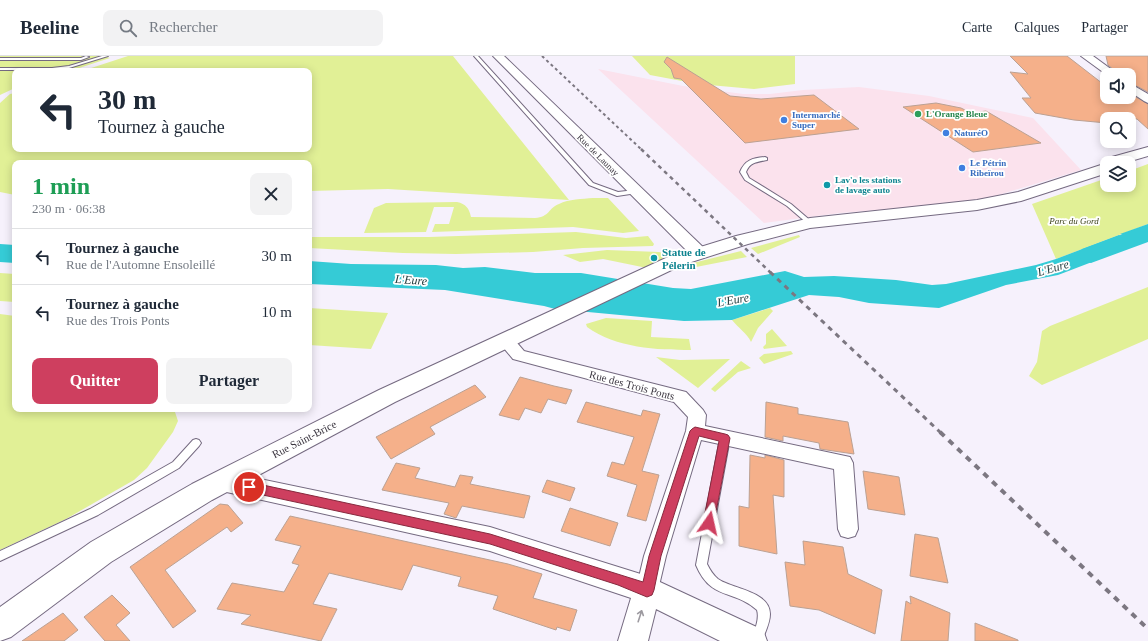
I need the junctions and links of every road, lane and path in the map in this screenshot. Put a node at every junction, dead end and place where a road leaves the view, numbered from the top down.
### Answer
1 (92, 56) edge
2 (106, 56) edge
3 (476, 56) edge
4 (498, 56) edge
5 (1086, 56) edge
6 (0, 59) edge
7 (81, 59) junction
8 (89, 61) junction
9 (63, 68) edge
10 (1104, 68) edge
11 (0, 69) edge
12 (12, 69) edge
13 (1136, 90) edge
14 (1145, 95) edge
15 (1148, 151) edge
16 (1131, 156) edge
17 (766, 159) dead end
18 (1148, 159) edge
19 (1136, 163) edge
20 (1100, 171) edge
21 (635, 192) junction
22 (810, 223) junction
23 (699, 253) junction
24 (506, 341) junction
25 (695, 431) junction
26 (725, 438) junction
27 (196, 443) dead end
28 (222, 481) junction
29 (848, 530) dead end
30 (0, 556) edge
31 (647, 590) junction
32 (0, 626) edge
33 (633, 641) edge
34 (752, 641) edge
35 (756, 641) edge

1 - 7 lane
2 - 8 lane
3 - 21 lane
4 - 21 street, Rue de Launay
5 - 10 street
6 - 7 lane
7 - 8 lane
8 - 9 lane
11 - 12 lane
13 - 14 street
15 - 16 main road
17 - 22 lane
18 - 19 main road
20 - 22 main road, Rue Saint-Brice
21 - 23 street, Rue de Launay
22 - 23 main road, Rue Saint-Brice
23 - 24 main road, Rue Saint-Brice
24 - 25 street, Rue des Trois Ponts
24 - 28 main road, Rue Saint-Brice
25 - 26 street
25 - 31 street, Rue des Trois Ponts
26 - 29 street
26 - 35 lane
27 - 30 lane
28 - 31 street
28 - 32 main road, Rue Saint-Brice
33 -> 31 street
31 - 34 street

